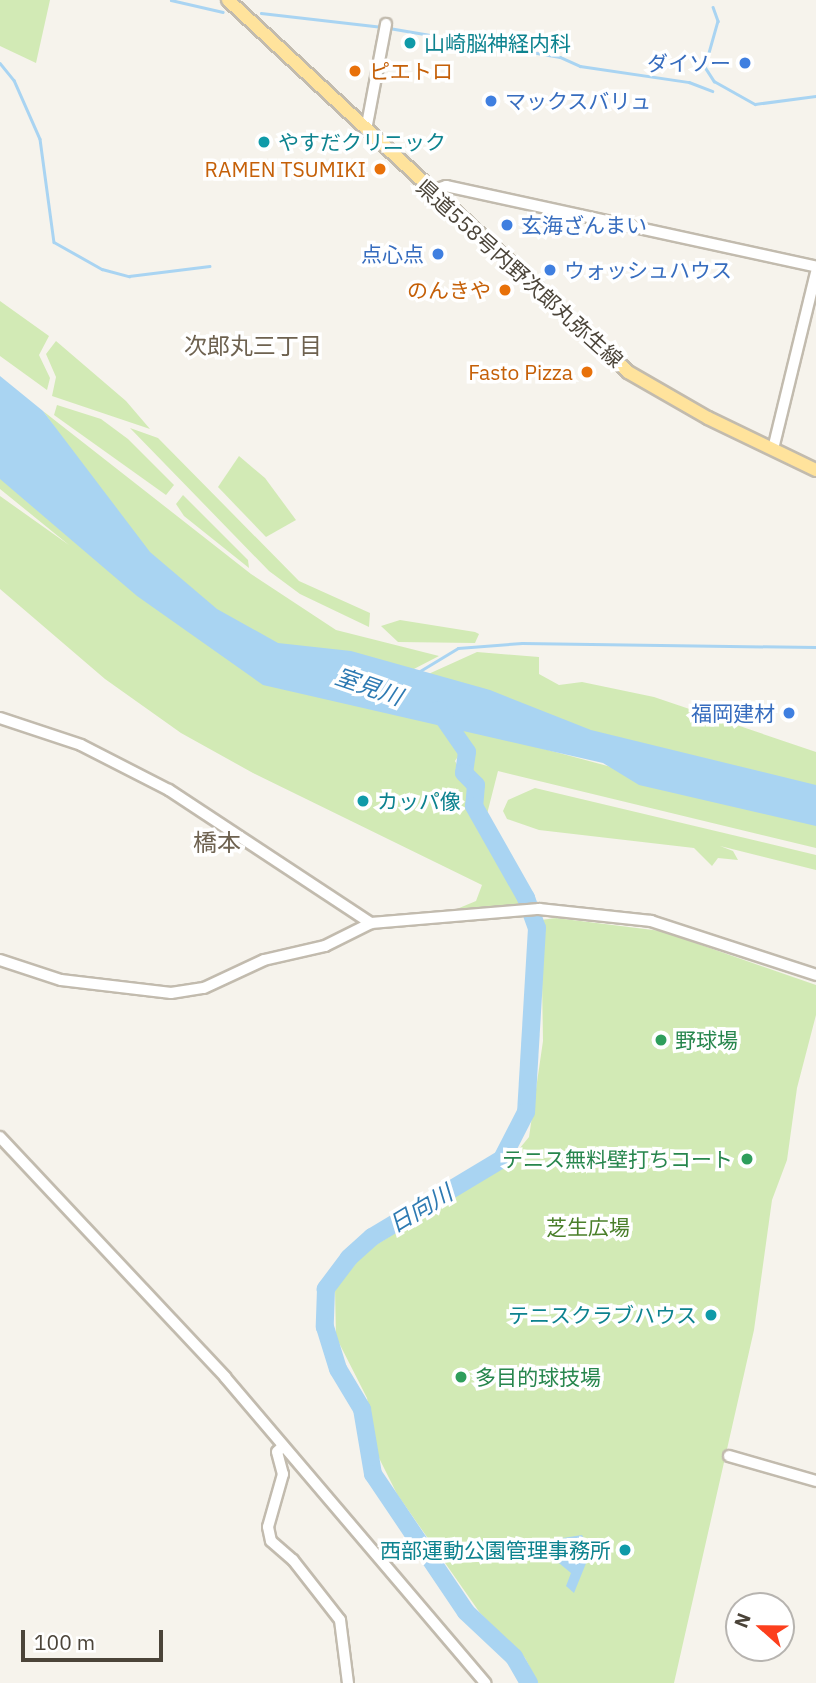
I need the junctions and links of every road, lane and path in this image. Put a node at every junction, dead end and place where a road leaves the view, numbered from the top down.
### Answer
1 (228, 0) edge
2 (385, 28) dead end
3 (366, 130) junction
4 (431, 191) junction
5 (816, 267) edge
6 (816, 273) edge
7 (773, 449) junction
8 (816, 470) edge
9 (0, 718) edge
10 (370, 923) junction
11 (0, 960) edge
12 (816, 975) edge
13 (0, 1137) edge
14 (284, 1446) junction
15 (729, 1456) dead end
16 (816, 1481) edge
17 (348, 1683) edge
18 (485, 1683) edge

1 - 3 main road, 県道558号内野次郎丸弥生線
2 - 3 street
3 - 4 main road, 県道558号内野次郎丸弥生線
4 - 5 street
4 - 7 main road, 県道558号内野次郎丸弥生線
6 - 7 street
7 - 8 main road, 県道558号内野次郎丸弥生線
9 - 10 street
10 - 11 street
10 - 12 street
13 - 14 street
14 - 17 street
14 - 18 street
15 - 16 street

